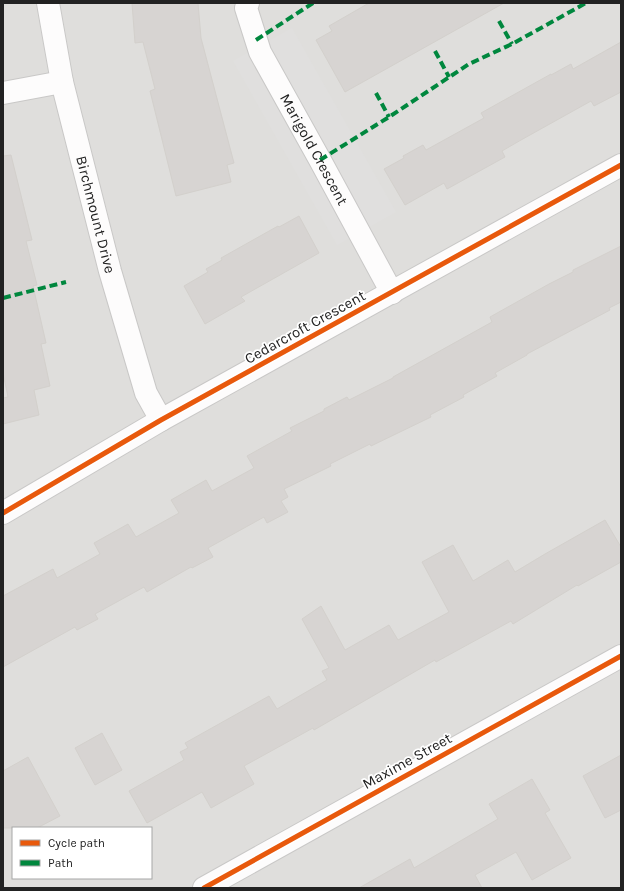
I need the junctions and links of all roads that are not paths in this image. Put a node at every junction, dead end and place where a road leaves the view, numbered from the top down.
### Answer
1 (48, 3) edge
2 (248, 3) edge
3 (62, 82) junction
4 (3, 93) edge
5 (621, 165) edge
6 (392, 293) junction
7 (161, 420) junction
8 (3, 513) edge
9 (621, 656) edge
10 (204, 888) edge

1 - 3 street, Birchmount Drive
2 - 6 street, Marigold Crescent
3 - 4 street
3 - 7 street, Birchmount Drive
5 - 6 street, Cedarcroft Crescent
6 - 7 street, Cedarcroft Crescent
7 - 8 street, Cedarcroft Crescent
9 - 10 street, Maxime Street

